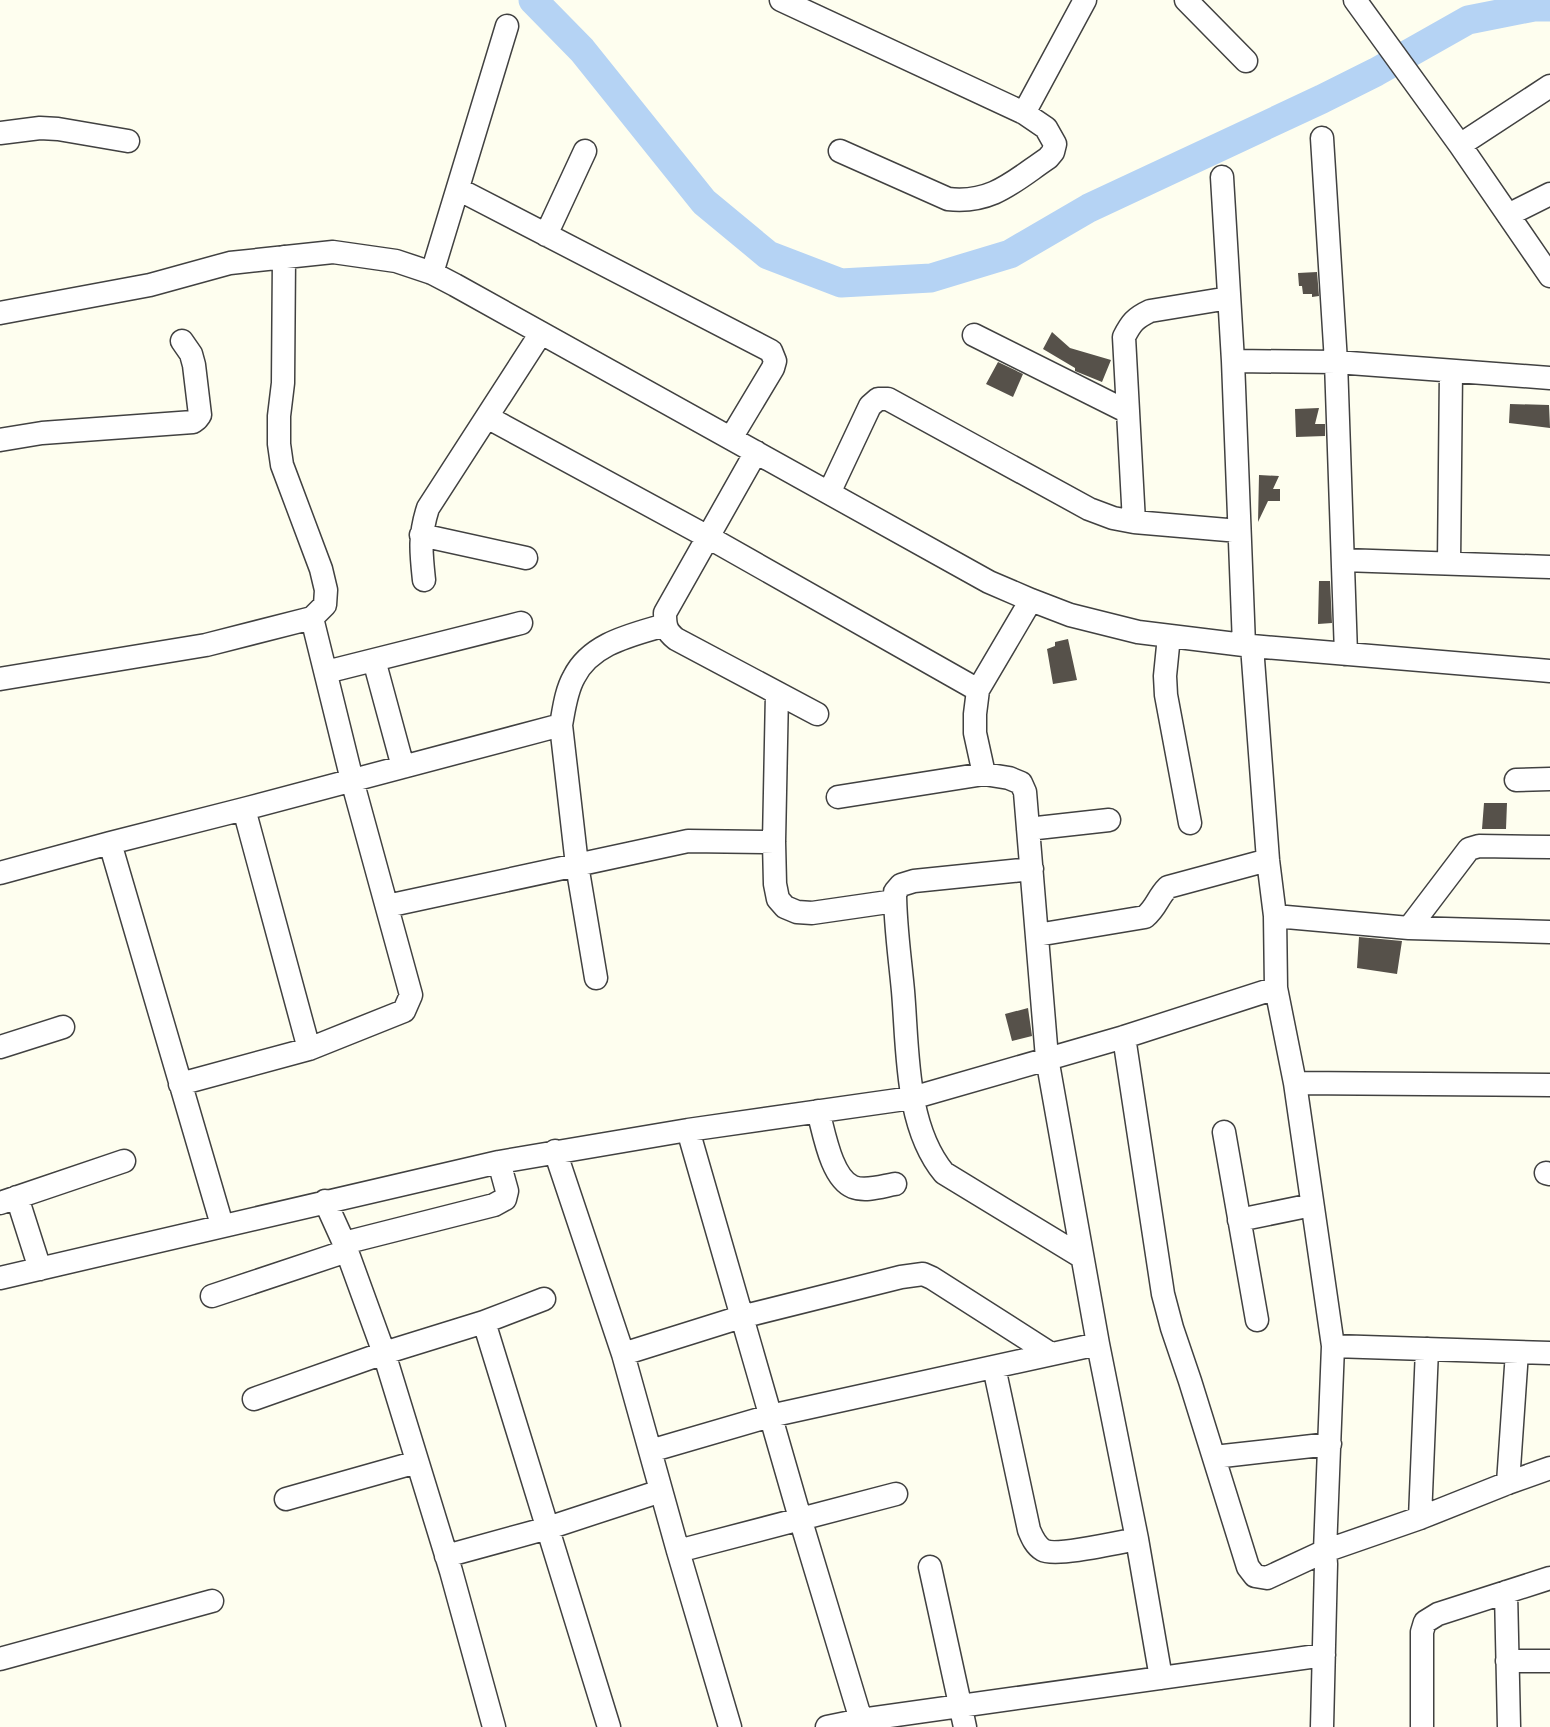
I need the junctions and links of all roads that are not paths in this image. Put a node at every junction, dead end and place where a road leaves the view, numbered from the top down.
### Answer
1 (781, 0) edge
2 (1085, 0) edge
3 (1186, 0) edge
4 (1355, 0) edge
5 (507, 26) dead end
6 (1246, 61) dead end
7 (1550, 86) edge
8 (1024, 113) junction
9 (0, 133) edge
10 (1322, 138) dead end
11 (128, 141) dead end
12 (1460, 145) junction
13 (585, 151) dead end
14 (840, 151) dead end
15 (1222, 177) dead end
16 (458, 188) junction
17 (1550, 194) edge
18 (1508, 215) junction
19 (546, 235) junction
20 (284, 258) junction
21 (432, 273) junction
22 (1550, 276) edge
23 (1229, 298) junction
24 (0, 313) edge
25 (541, 333) junction
26 (974, 335) dead end
27 (182, 340) dead end
28 (1233, 361) junction
29 (1336, 362) junction
30 (1451, 371) junction
31 (1550, 378) edge
32 (1128, 412) junction
33 (486, 416) junction
34 (732, 438) junction
35 (0, 440) edge
36 (756, 452) junction
37 (829, 493) junction
38 (1134, 522) junction
39 (1239, 530) junction
40 (421, 535) junction
41 (708, 537) junction
42 (526, 558) dead end
43 (1343, 560) junction
44 (1449, 563) junction
45 (1550, 567) edge
46 (424, 580) dead end
47 (1031, 600) junction
48 (312, 618) junction
49 (521, 623) dead end
50 (665, 624) junction
51 (1169, 636) junction
52 (1248, 646) junction
53 (1346, 654) junction
54 (374, 660) junction
55 (1550, 671) edge
56 (326, 672) junction
57 (0, 679) edge
58 (978, 690) junction
59 (777, 693) junction
60 (817, 714) dead end
61 (561, 725) junction
62 (403, 767) junction
63 (984, 774) junction
64 (1550, 779) edge
65 (352, 780) junction
66 (1516, 780) dead end
67 (838, 797) dead end
68 (244, 809) junction
69 (1109, 820) dead end
70 (1190, 823) dead end
71 (1028, 828) junction
72 (774, 842) junction
73 (110, 843) junction
74 (1550, 848) edge
75 (1268, 860) junction
76 (577, 864) junction
77 (1032, 869) junction
78 (0, 873) edge
79 (895, 902) junction
80 (387, 906) junction
81 (1275, 916) junction
82 (1409, 928) junction
83 (1550, 932) edge
84 (1037, 935) junction
85 (596, 978) dead end
86 (1276, 988) junction
87 (63, 1027) dead end
88 (1124, 1036) junction
89 (0, 1048) edge
90 (309, 1049) junction
91 (1047, 1058) junction
92 (1295, 1083) junction
93 (180, 1084) junction
94 (1550, 1085) edge
95 (912, 1098) junction
96 (818, 1112) junction
97 (688, 1130) junction
98 (1224, 1132) dead end
99 (555, 1151) junction
100 (124, 1161) dead end
101 (499, 1162) junction
102 (895, 1184) dead end
103 (8, 1200) edge
104 (325, 1201) junction
105 (1312, 1205) junction
106 (1239, 1220) junction
107 (222, 1225) junction
108 (345, 1247) junction
109 (1082, 1257) junction
110 (40, 1269) junction
111 (0, 1278) edge
112 (212, 1296) dead end
113 (544, 1299) dead end
114 (741, 1317) junction
115 (1257, 1320) dead end
116 (484, 1322) junction
117 (1098, 1344) junction
118 (1333, 1346) junction
119 (1428, 1349) junction
120 (1516, 1352) junction
121 (384, 1353) junction
122 (1550, 1353) edge
123 (623, 1354) junction
124 (1051, 1354) junction
125 (994, 1367) junction
126 (254, 1399) dead end
127 (770, 1416) junction
128 (1330, 1444) junction
129 (650, 1451) junction
130 (1214, 1457) junction
131 (417, 1462) junction
132 (1550, 1468) edge
133 (1508, 1483) junction
134 (661, 1491) junction
135 (896, 1494) dead end
136 (286, 1499) dead end
137 (800, 1518) junction
138 (1420, 1518) junction
139 (548, 1528) junction
140 (1137, 1540) junction
141 (678, 1551) junction
142 (1325, 1551) junction
143 (446, 1556) junction
144 (930, 1567) dead end
145 (1550, 1578) edge
146 (1506, 1592) junction
147 (212, 1601) dead end
148 (1324, 1655) junction
149 (0, 1659) edge
150 (1550, 1661) edge
151 (1507, 1662) junction
152 (1161, 1678) junction
153 (962, 1717) edge
154 (861, 1720) junction
155 (494, 1727) edge
156 (609, 1727) edge
157 (730, 1727) edge
158 (827, 1727) edge
159 (1322, 1727) edge
160 (1422, 1727) edge
161 (1509, 1727) edge

1 - 8 street
2 - 8 street
3 - 6 street
4 - 12 street
5 - 16 street
7 - 12 street
8 - 14 street
9 - 11 street
10 - 29 street
12 - 18 street
13 - 19 street
15 - 23 street
16 - 19 street
16 - 21 street
17 - 18 street
18 - 22 street
19 - 34 street
20 - 21 street
20 - 24 street
20 - 48 street
21 - 25 street
23 - 28 street
23 - 32 street
25 - 33 street
25 - 34 street
26 - 32 street
27 - 35 street
28 - 29 street
28 - 39 street
29 - 30 street
29 - 43 street
30 - 31 street
30 - 44 street
32 - 38 street
33 - 40 street
33 - 41 street
34 - 36 street
36 - 37 street
36 - 41 street
37 - 38 street
37 - 47 street
38 - 39 street
39 - 52 street
40 - 42 street
40 - 46 street
41 - 50 street
41 - 58 street
43 - 44 street
43 - 53 street
44 - 45 street
47 - 51 street
47 - 58 street
48 - 56 street
48 - 57 street
49 - 54 street
50 - 59 street
50 - 61 street
51 - 52 street
51 - 70 street
52 - 53 street
52 - 75 street
53 - 55 street
54 - 56 street
54 - 62 street
56 - 65 street
58 - 63 street
59 - 60 street
59 - 72 street
61 - 62 street
61 - 76 street
62 - 65 street
63 - 67 street
63 - 71 street
64 - 66 street
65 - 68 street
65 - 80 street
68 - 73 street
68 - 90 street
69 - 71 street
71 - 77 street
72 - 76 street
72 - 79 street
73 - 78 street
73 - 93 street
74 - 82 street
75 - 81 street
75 - 84 street
76 - 80 street
76 - 85 street
77 - 79 street
77 - 84 street
79 - 95 street
80 - 90 street
81 - 82 street
81 - 86 street
82 - 83 street
84 - 91 street
86 - 88 street
86 - 92 street
87 - 89 street
88 - 91 street
88 - 130 street
90 - 93 street
91 - 95 street
91 - 109 street
92 - 94 street
92 - 105 street
93 - 107 street
95 - 96 street
95 - 109 street
96 - 97 street
96 - 102 street
97 - 99 street
97 - 114 street
98 - 106 street
99 - 101 street
99 - 123 street
100 - 103 street
101 - 104 street
101 - 108 street
103 - 110 street
104 - 107 street
104 - 108 street
105 - 106 street
105 - 118 street
106 - 115 street
107 - 110 street
108 - 112 street
108 - 121 street
109 - 117 street
110 - 111 street
113 - 116 street
114 - 123 street
114 - 124 street
114 - 127 street
116 - 121 street
116 - 139 street
117 - 124 street
117 - 140 street
118 - 119 street
118 - 128 street
119 - 120 street
119 - 138 street
120 - 122 street
120 - 133 street
121 - 126 street
121 - 131 street
123 - 129 street
124 - 125 street
125 - 127 street
125 - 140 street
127 - 129 street
127 - 137 street
128 - 130 street
128 - 142 street
129 - 134 street
130 - 142 street
131 - 136 street
131 - 143 street
132 - 133 street
133 - 138 street
134 - 139 street
134 - 141 street
135 - 137 street
137 - 141 street
137 - 154 street
138 - 142 street
139 - 143 street
139 - 156 street
140 - 152 street
141 - 157 street
142 - 148 street
143 - 155 street
144 - 153 street
145 - 146 street
146 - 151 street
146 - 160 street
147 - 149 street
148 - 152 street
148 - 159 street
150 - 151 street
151 - 161 street
152 - 153 street
153 - 154 street
154 - 158 street

